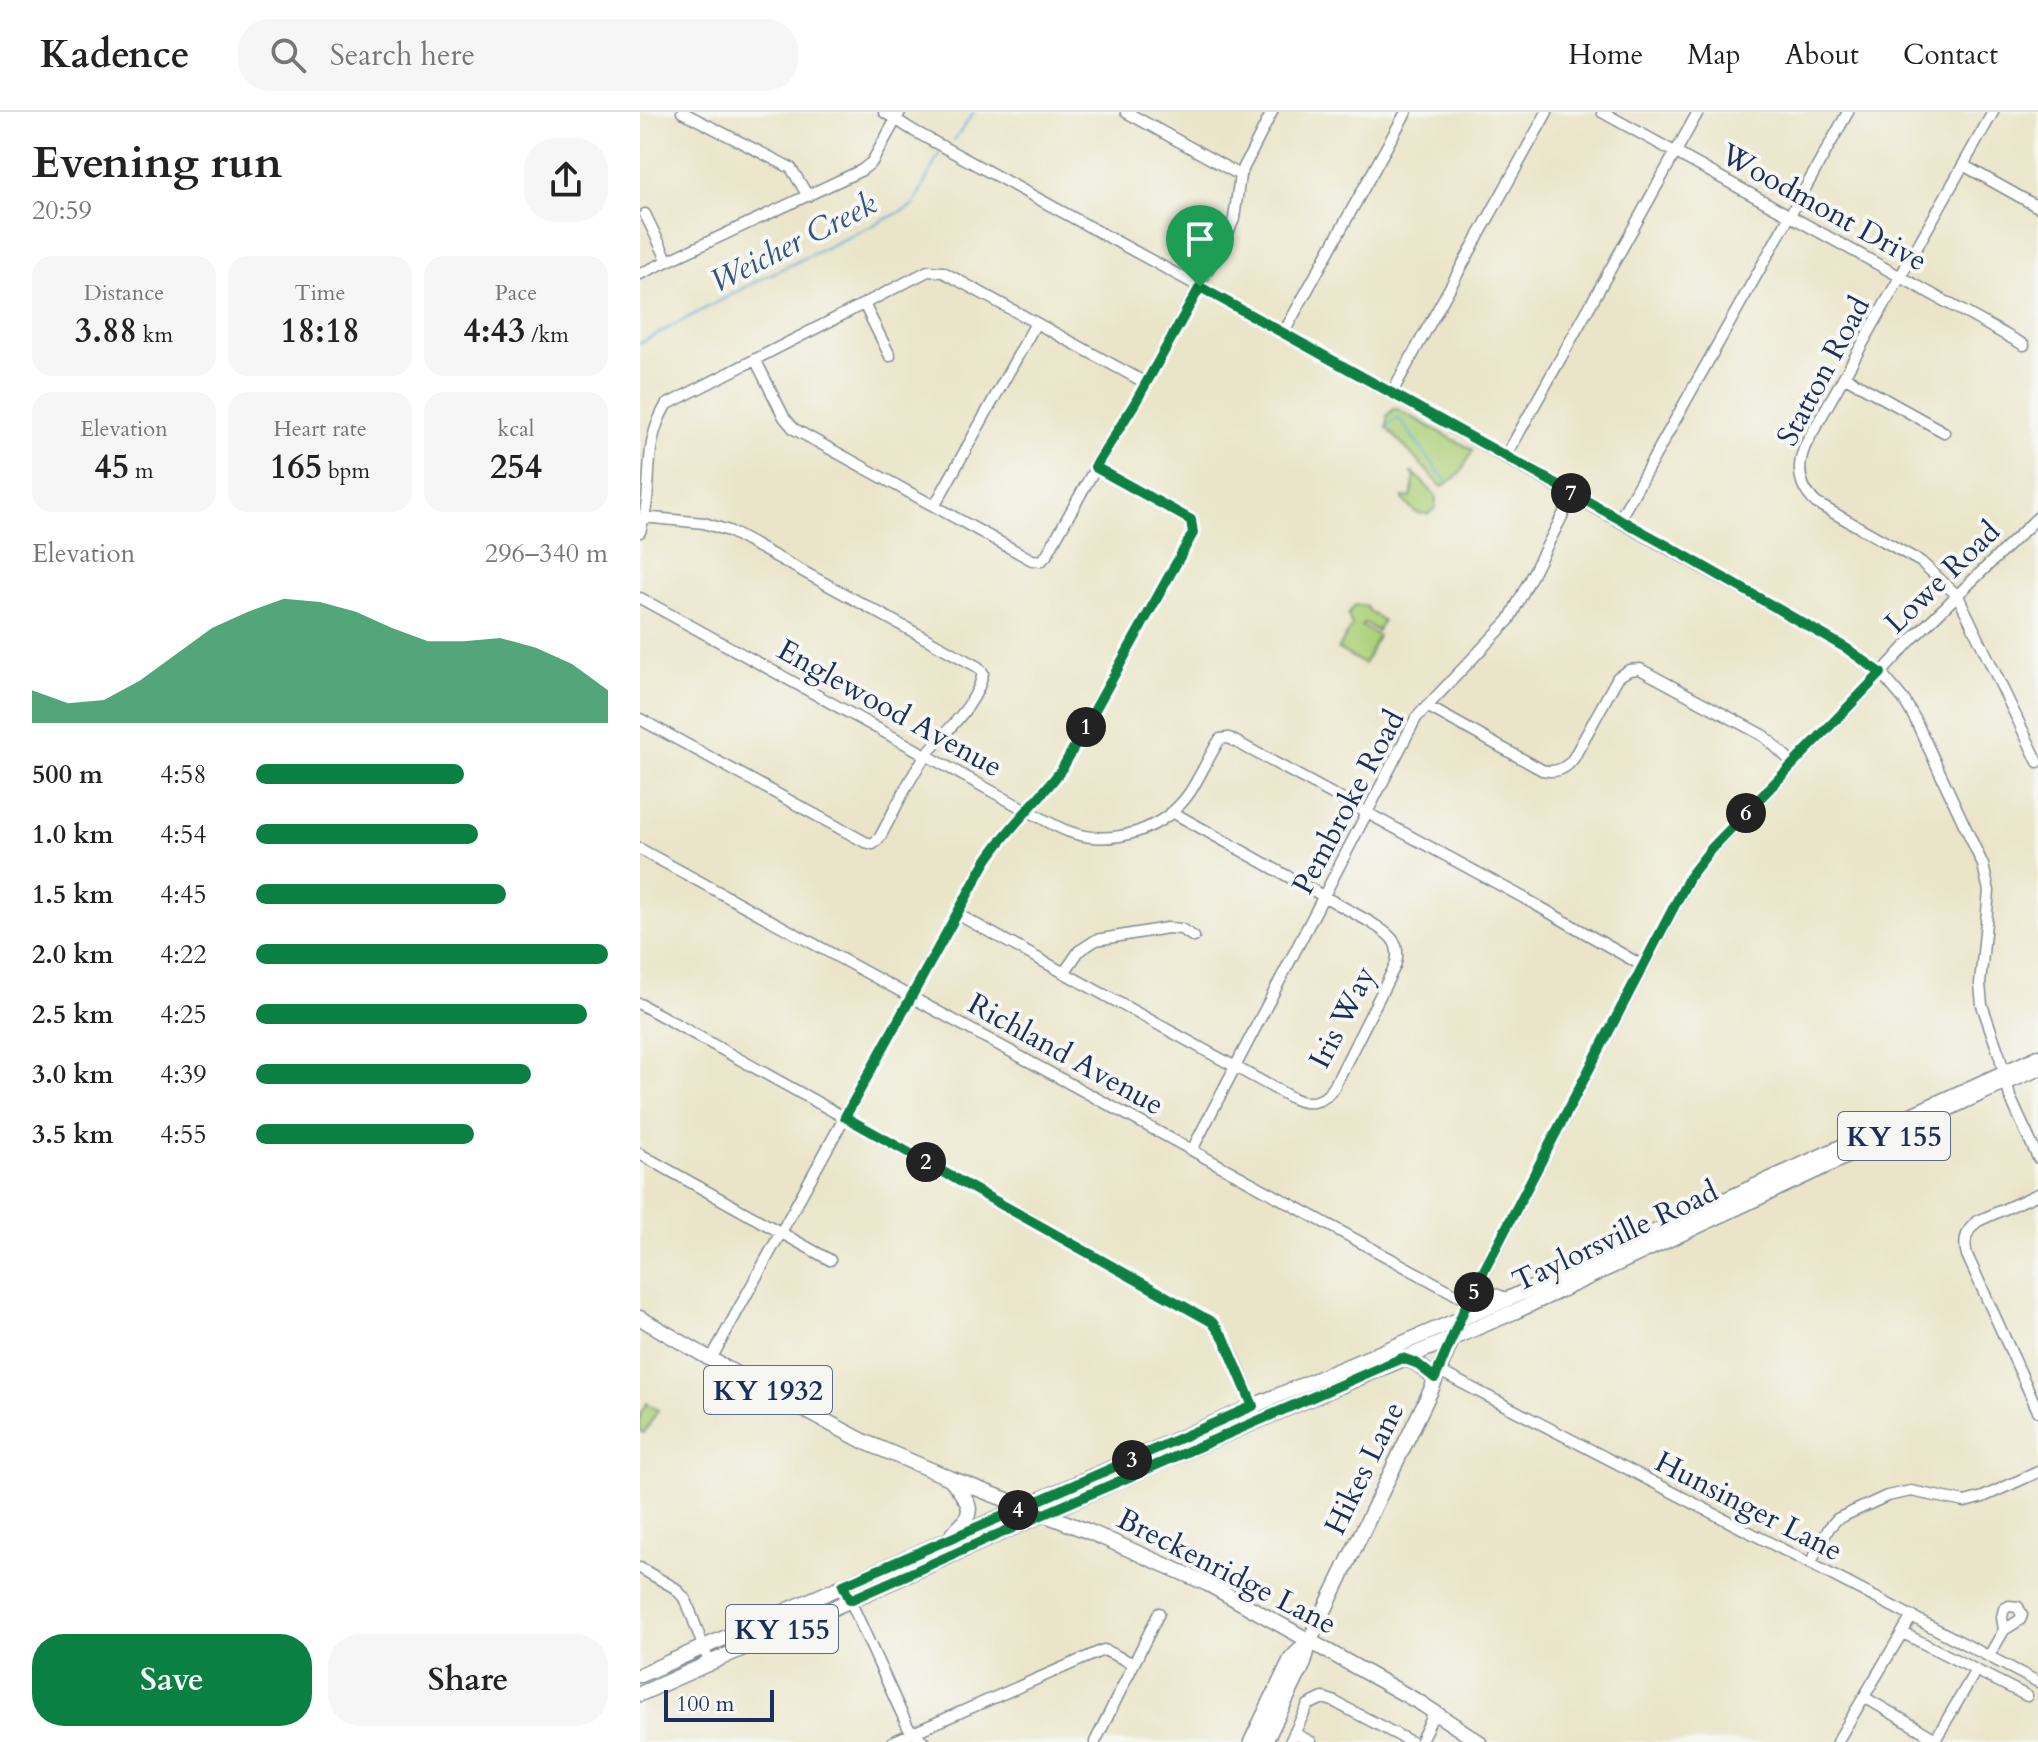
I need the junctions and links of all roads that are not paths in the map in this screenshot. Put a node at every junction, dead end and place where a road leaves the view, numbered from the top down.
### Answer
1 (682, 112) edge
2 (884, 112) edge
3 (1126, 112) edge
4 (1272, 112) edge
5 (1406, 112) edge
6 (1547, 112) edge
7 (1602, 112) edge
8 (1698, 112) edge
9 (1848, 112) edge
10 (1993, 112) edge
11 (898, 116) edge
12 (1675, 153) junction
13 (1963, 165) junction
14 (1240, 175) junction
15 (808, 196) junction
16 (2038, 207) edge
17 (645, 214) dead end
18 (1790, 216) junction
19 (668, 261) junction
20 (640, 274) edge
21 (1900, 277) junction
22 (1200, 287) junction
23 (864, 304) junction
24 (1036, 323) junction
25 (1283, 334) junction
26 (2024, 345) dead end
27 (890, 356) dead end
28 (755, 359) junction
29 (1845, 377) junction
30 (1146, 383) junction
31 (1391, 394) junction
32 (1944, 432) dead end
33 (1505, 458) junction
34 (1095, 467) junction
35 (1573, 495) junction
36 (935, 505) junction
37 (643, 517) junction
38 (2038, 517) edge
39 (1619, 520) junction
40 (640, 532) edge
41 (1958, 596) junction
42 (640, 598) edge
43 (1881, 673) junction
44 (1427, 706) junction
45 (640, 719) edge
46 (927, 755) junction
47 (2038, 762) edge
48 (1794, 764) junction
49 (1026, 810) junction
50 (1172, 812) junction
51 (1367, 813) junction
52 (640, 849) edge
53 (1325, 898) junction
54 (957, 914) junction
55 (1194, 937) dead end
56 (1643, 966) junction
57 (1064, 973) junction
58 (911, 997) junction
59 (640, 1004) edge
60 (2038, 1057) edge
61 (1237, 1068) junction
62 (2038, 1069) edge
63 (2005, 1077) junction
64 (845, 1117) junction
65 (1192, 1150) junction
66 (640, 1154) edge
67 (2038, 1158) edge
68 (2038, 1194) edge
69 (780, 1232) junction
70 (830, 1260) dead end
71 (1483, 1274) junction
72 (1508, 1299) junction
73 (1468, 1301) junction
74 (1461, 1317) junction
75 (640, 1318) edge
76 (1454, 1337) junction
77 (1402, 1358) junction
78 (711, 1359) junction
79 (1437, 1375) junction
80 (1253, 1406) junction
81 (2038, 1411) edge
82 (2038, 1472) edge
83 (950, 1478) junction
84 (1086, 1495) junction
85 (1026, 1506) junction
86 (1044, 1514) junction
87 (1087, 1531) junction
88 (941, 1542) junction
89 (1810, 1564) junction
90 (640, 1568) edge
91 (843, 1585) junction
92 (850, 1600) junction
93 (1159, 1613) dead end
94 (1912, 1616) junction
95 (2004, 1630) dead end
96 (1903, 1633) junction
97 (1310, 1640) junction
98 (702, 1646) junction
99 (1989, 1656) junction
100 (709, 1662) junction
101 (1134, 1664) junction
102 (1976, 1670) junction
103 (640, 1675) edge
104 (2038, 1682) edge
105 (640, 1694) edge
106 (2027, 1696) dead end
107 (1864, 1697) junction
108 (1433, 1711) junction
109 (912, 1732) junction
110 (1292, 1738) edge
111 (1935, 1740) edge
112 (892, 1742) edge
113 (924, 1742) edge
114 (1095, 1742) edge
115 (1251, 1742) edge
116 (1265, 1742) edge
117 (1311, 1742) edge
118 (1411, 1742) edge
119 (1420, 1742) edge
120 (1479, 1742) edge
121 (1837, 1742) edge

1 - 15 street
2 - 11 street
3 - 14 street
4 - 14 street
5 - 25 street
6 - 31 street
7 - 12 street, Woodmont Drive
8 - 12 street
9 - 18 street
10 - 13 street, Statton Road
11 - 15 street
11 - 22 street
12 - 18 street, Woodmont Drive
12 - 33 street
13 - 16 street
13 - 21 street, Statton Road
14 - 22 street
15 - 19 street
17 - 19 street
18 - 21 street, Woodmont Drive
18 - 39 street
19 - 20 street
21 - 26 street, Woodmont Drive
21 - 29 street, Statton Road
22 - 25 street
22 - 30 street
23 - 24 street
23 - 27 street
23 - 28 street
24 - 30 street
24 - 36 street
25 - 31 street
28 - 36 street
28 - 37 street
29 - 32 street
29 - 41 street, Statton Road
30 - 34 street
31 - 33 street
33 - 35 street
34 - 36 street
34 - 49 street
35 - 39 street
35 - 44 street, Pembroke Road
37 - 40 street
37 - 46 street
38 - 41 street, Lowe Road
39 - 43 street
41 - 43 street, Lowe Road
41 - 47 street
42 - 46 street, Englewood Avenue
43 - 48 street, Lowe Road
43 - 63 street
44 - 48 street
44 - 51 street, Pembroke Road
45 - 46 street
46 - 49 street, Englewood Avenue
48 - 56 street, Lowe Road
49 - 50 street, Englewood Avenue
49 - 54 street
50 - 51 street, Englewood Avenue
50 - 53 street, Iris Way
51 - 53 street, Pembroke Road
51 - 56 street
52 - 58 street, Richland Avenue
53 - 61 street, Pembroke Road
53 - 61 street, Iris Way
54 - 57 street, Iris Way
54 - 58 street
55 - 57 street
56 - 71 street, Lowe Road
57 - 61 street, Iris Way
58 - 64 street
58 - 65 street, Richland Avenue
59 - 64 street
60 - 63 main road, Taylorsville Road / KY 155
61 - 65 street, Pembroke Road
62 - 63 main road, Taylorsville Road / KY 155
63 - 67 street
63 - 72 main road, Taylorsville Road / KY 155
63 - 76 main road, Taylorsville Road / KY 155
64 - 69 street
64 - 80 street
65 - 73 street, Richland Avenue
66 - 69 street
68 - 81 street
69 - 70 street
69 - 78 street
71 - 72 street
71 - 73 street, Lowe Road
72 - 74 main road, Taylorsville Road / KY 155
73 - 74 street, Lowe Road
74 - 76 main road, Hikes Lane
74 - 80 main road, Taylorsville Road / KY 155
75 - 78 main road, Breckenridge Lane / KY 1932
76 - 77 main road, Taylorsville Road / KY 155
76 - 79 main road, Hikes Lane
77 - 79 main road
77 - 84 main road, Taylorsville Road / KY 155
78 - 83 main road, Breckenridge Lane / KY 1932
79 - 89 street, Hunsinger Lane
79 - 97 main road, Hikes Lane
80 - 85 main road, Taylorsville Road / KY 155
82 - 89 street
83 - 85 main road, Breckenridge Lane / KY 1932
83 - 88 main road
84 - 86 main road, Taylorsville Road / KY 155
84 - 87 main road
85 - 86 main road, Breckenridge Lane / KY 1932
85 - 88 main road, Taylorsville Road / KY 155
86 - 87 main road, Breckenridge Lane / KY 1932
86 - 92 main road, Taylorsville Road / KY 155
87 - 97 main road, Breckenridge Lane / KY 1932
88 - 91 main road, Taylorsville Road / KY 155
89 - 94 street, Hunsinger Lane
90 - 98 street
91 - 92 street
91 - 98 main road, Taylorsville Road / KY 155
92 - 100 main road, Taylorsville Road / KY 155
92 - 109 street
93 - 101 street
94 - 96 street
94 - 99 street, Hunsinger Lane
95 - 99 street
96 - 102 street
96 - 107 street
97 - 108 main road, Breckenridge Lane / KY 1932
97 - 115 main road, Hikes Lane
97 - 116 main road, Hikes Lane
98 - 100 street
98 - 103 main road, Taylorsville Road / KY 155
99 - 104 street, Hunsinger Lane
100 - 105 main road, Taylorsville Road / KY 155
101 - 109 street
101 - 114 street
102 - 106 street
102 - 111 street
107 - 111 street
107 - 121 street
108 - 119 street
108 - 120 main road, Breckenridge Lane / KY 1932
109 - 112 street
109 - 113 street
110 - 117 street
110 - 118 street

